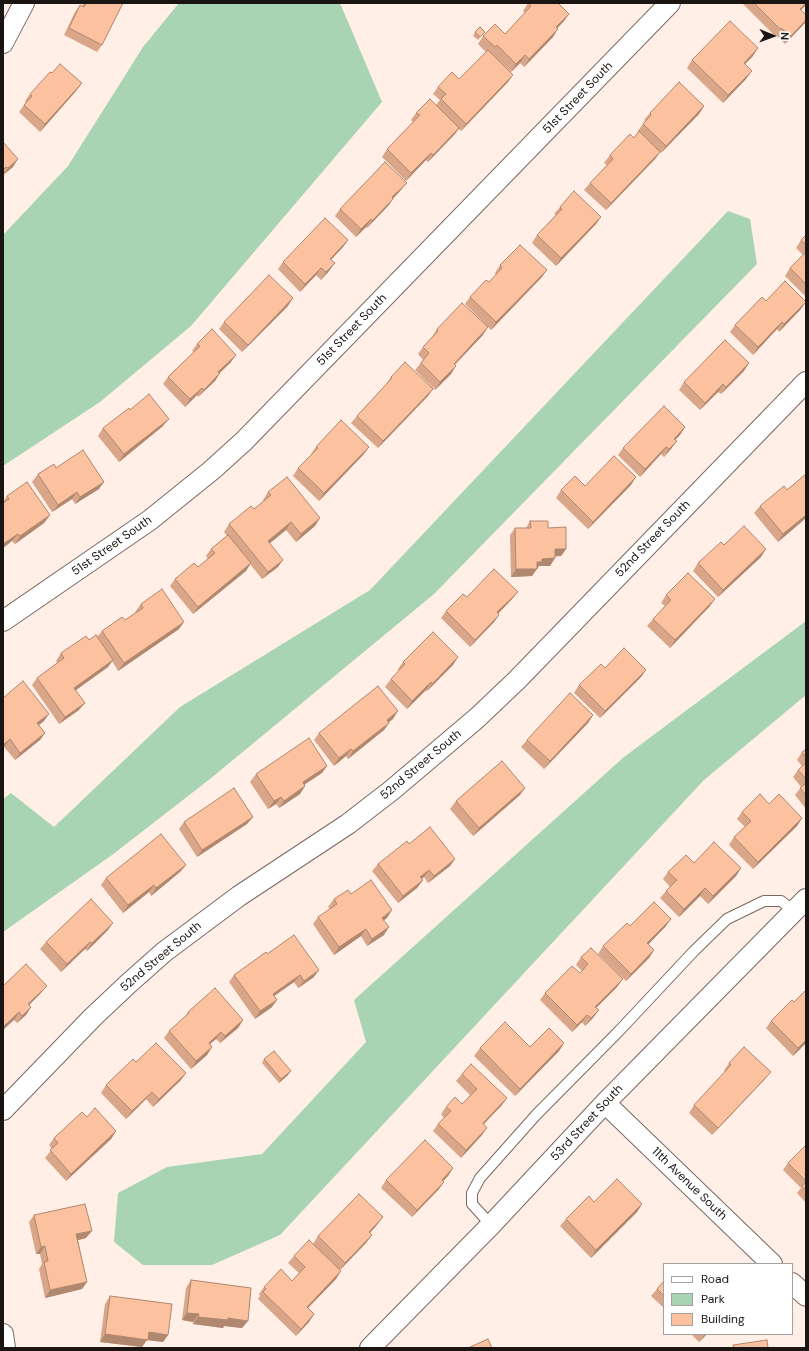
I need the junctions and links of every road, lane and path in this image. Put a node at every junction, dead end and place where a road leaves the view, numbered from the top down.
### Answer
1 (24, 3) edge
2 (670, 3) edge
3 (3, 43) edge
4 (806, 382) edge
5 (798, 398) edge
6 (3, 621) edge
7 (800, 905) edge
8 (605, 1103) junction
9 (3, 1110) edge
10 (491, 1225) junction
11 (771, 1263) edge
12 (793, 1284) edge
13 (806, 1296) edge
14 (3, 1334) edge
15 (5, 1348) edge
16 (370, 1348) edge

1 - 3 street
2 - 6 street, 51st Street South
4 - 5 street, 52nd Street South
5 - 9 street, 52nd Street South
7 - 8 street, 53rd Street South
7 - 10 lane
8 - 10 street, 53rd Street South
8 - 11 street, 11th Avenue South
10 - 16 street, 53rd Street South
12 - 13 street
14 - 15 street

